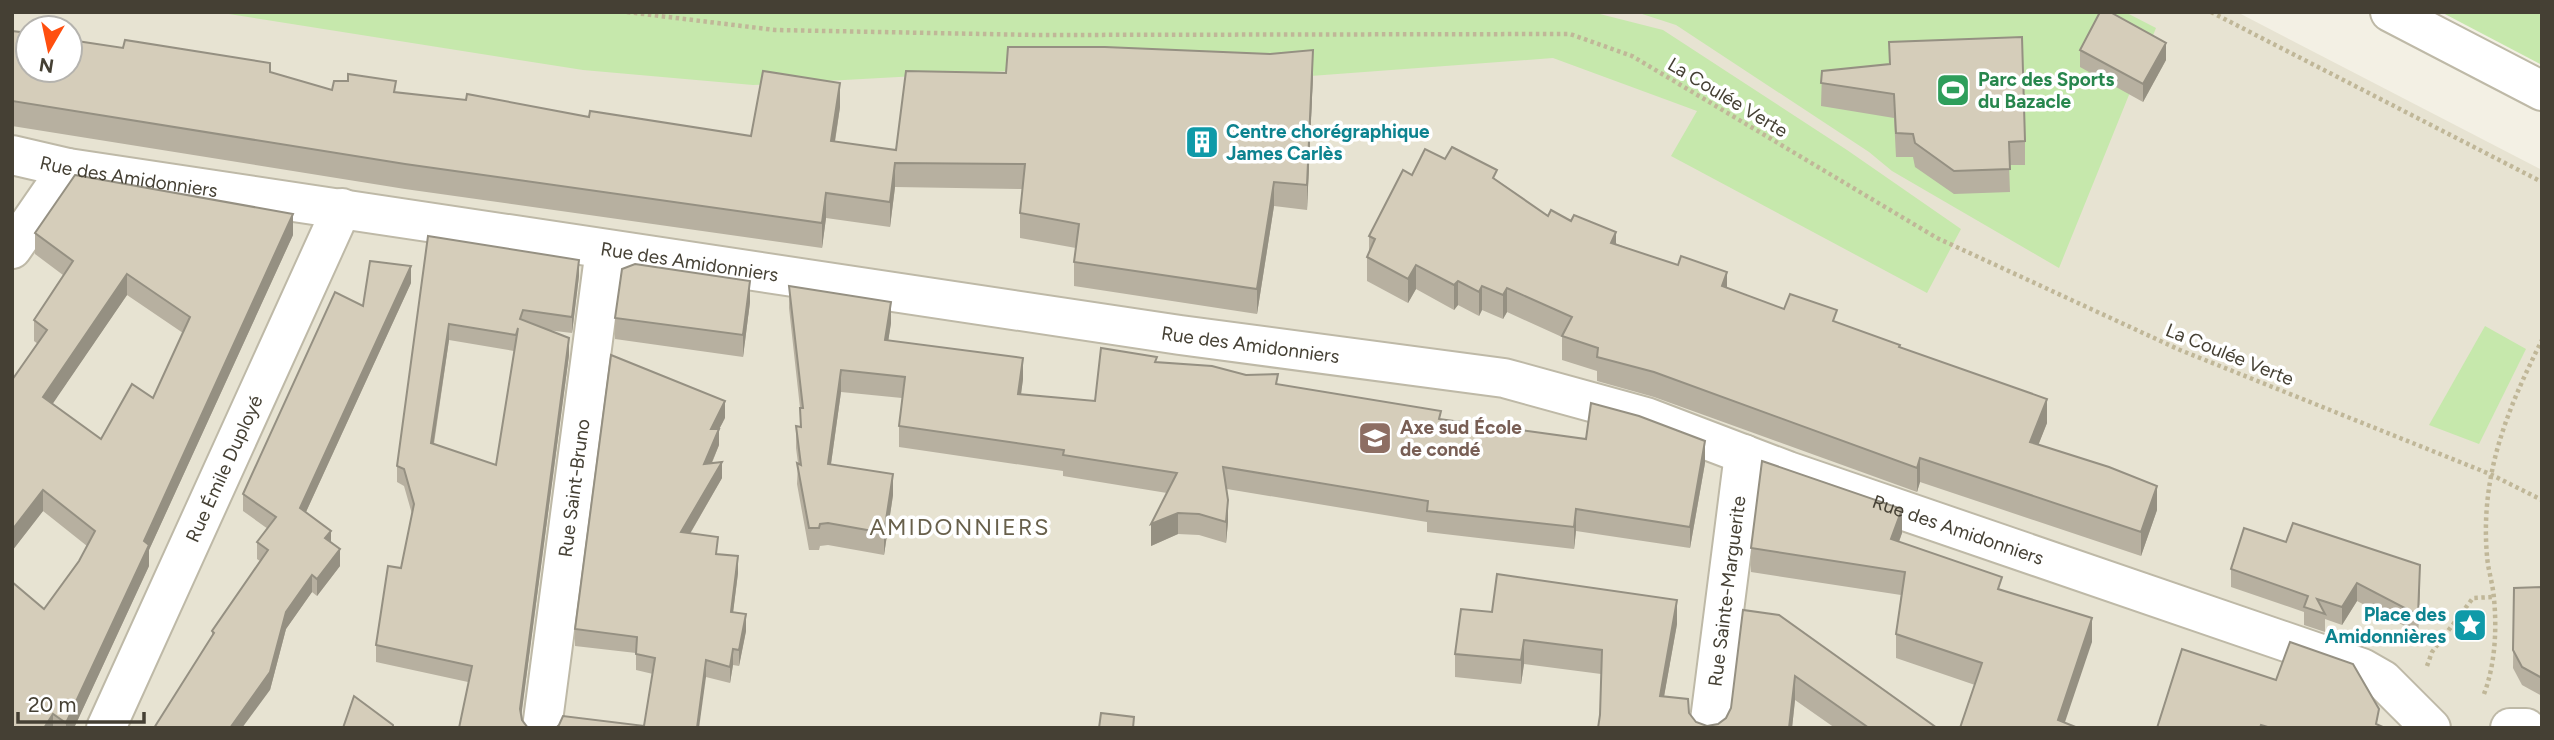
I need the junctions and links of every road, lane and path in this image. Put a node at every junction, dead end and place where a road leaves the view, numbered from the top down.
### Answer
1 (626, 12) edge
2 (2211, 12) edge
3 (2390, 12) edge
4 (2542, 90) edge
5 (12, 155) edge
6 (68, 167) junction
7 (2542, 182) edge
8 (342, 208) junction
9 (12, 248) edge
10 (605, 249) junction
11 (2542, 340) edge
12 (1744, 454) junction
13 (2490, 474) junction
14 (2542, 500) edge
15 (2494, 597) junction
16 (2424, 671) dead end
17 (2479, 704) dead end
18 (106, 728) edge
19 (542, 728) edge
20 (1709, 728) edge
21 (2431, 728) edge
22 (2510, 728) edge
23 (2526, 728) edge

1 - 13 path, La Coulée Verte
2 - 7 path
3 - 4 street
5 - 6 street, Rue des Amidonniers
6 - 8 street, Rue des Amidonniers
6 - 9 street
8 - 10 street, Rue des Amidonniers
8 - 18 street, Rue Émile Duployé
10 - 12 street, Rue des Amidonniers
10 - 19 street, Rue Saint-Bruno
11 - 13 path
12 - 20 street, Rue Sainte-Marguerite
12 - 21 street, Rue des Amidonniers
13 - 14 path, La Coulée Verte
13 - 15 path
15 - 16 path
15 - 17 path
22 - 23 street

